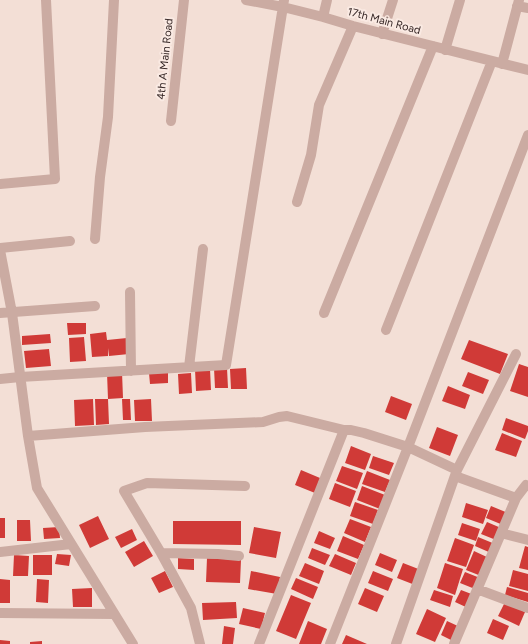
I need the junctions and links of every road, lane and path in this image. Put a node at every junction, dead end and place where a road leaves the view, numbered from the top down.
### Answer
1 (46, 0) edge
2 (114, 0) edge
3 (184, 0) edge
4 (246, 0) edge
5 (327, 0) edge
6 (393, 0) edge
7 (460, 0) edge
8 (518, 3) edge
9 (283, 4) edge
10 (528, 8) edge
11 (323, 17) junction
12 (354, 26) junction
13 (382, 34) junction
14 (433, 46) junction
15 (445, 50) junction
16 (497, 63) junction
17 (528, 70) edge
18 (171, 121) dead end
19 (528, 135) edge
20 (0, 184) edge
21 (297, 202) dead end
22 (94, 239) dead end
23 (70, 241) dead end
24 (0, 249) edge
25 (203, 249) dead end
26 (130, 292) dead end
27 (95, 306) dead end
28 (0, 313) edge
29 (12, 313) junction
30 (324, 313) dead end
31 (386, 330) dead end
32 (516, 354) dead end
33 (189, 367) junction
34 (131, 371) junction
35 (20, 377) junction
36 (0, 379) edge
37 (344, 430) junction
38 (28, 436) junction
39 (408, 447) junction
40 (456, 473) junction
41 (528, 484) edge
42 (245, 486) dead end
43 (516, 498) junction
44 (501, 533) junction
45 (528, 540) edge
46 (71, 544) junction
47 (0, 552) edge
48 (161, 553) junction
49 (239, 556) dead end
50 (477, 589) junction
51 (528, 608) edge
52 (0, 613) edge
53 (114, 614) junction
54 (133, 644) edge
55 (200, 644) edge
56 (259, 644) edge
57 (330, 644) edge
58 (396, 644) edge
59 (454, 644) edge

1 - 20 street
2 - 22 street
3 - 18 street, 4th A Main Road
4 - 9 street, 17th Main Road
5 - 11 street
6 - 13 street
7 - 15 street
8 - 10 street
8 - 16 street
9 - 11 street, 17th Main Road
9 - 33 street
11 - 12 street, 17th Main Road
12 - 13 street, 17th Main Road
12 - 21 street
13 - 14 street, 17th Main Road
14 - 15 street, 17th Main Road
14 - 30 street
15 - 16 street, 17th Main Road
16 - 17 street, 17th Main Road
16 - 31 street
19 - 39 street
23 - 24 street
24 - 29 street
25 - 33 street
26 - 34 street
27 - 29 street
28 - 29 street
29 - 35 street
32 - 40 street
33 - 34 street
34 - 35 street
35 - 36 street
35 - 38 street
37 - 38 street
37 - 39 street
37 - 56 street
38 - 46 street
39 - 40 street
39 - 57 street
40 - 43 street
40 - 58 street
41 - 43 street
42 - 48 street
43 - 44 street
44 - 45 street
44 - 50 street
46 - 47 street
46 - 53 street
48 - 49 street
48 - 55 street
50 - 51 street
50 - 59 street
52 - 53 street
53 - 54 street

